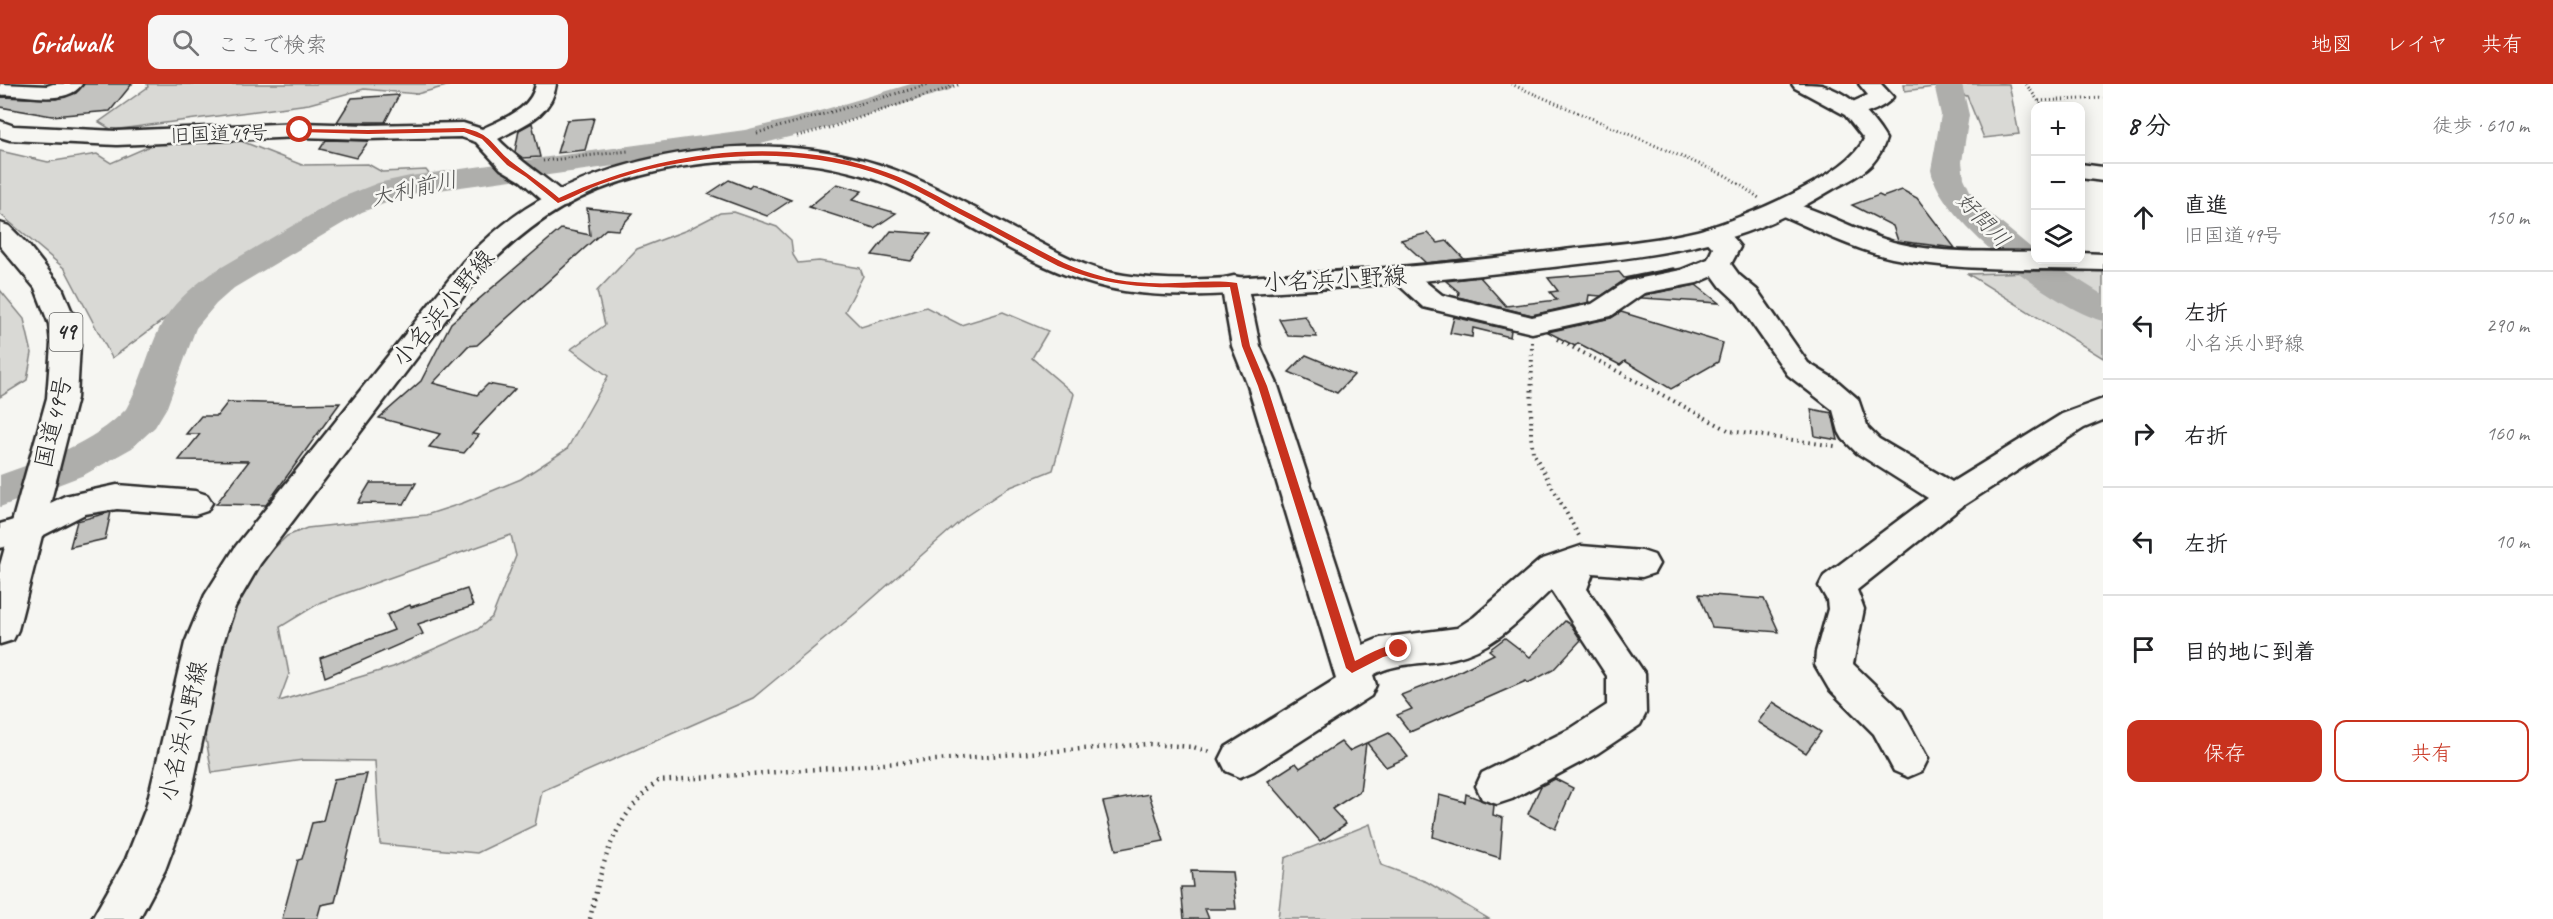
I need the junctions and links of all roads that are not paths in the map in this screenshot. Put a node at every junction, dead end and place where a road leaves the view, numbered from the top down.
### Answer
1 (72, 84) edge
2 (546, 84) edge
3 (1802, 84) edge
4 (1869, 84) edge
5 (0, 89) edge
6 (1854, 110) junction
7 (0, 128) edge
8 (484, 137) junction
9 (2085, 172) edge
10 (2103, 174) edge
11 (558, 201) junction
12 (1783, 209) junction
13 (0, 231) edge
14 (1713, 234) junction
15 (2097, 262) edge
16 (1718, 264) junction
17 (1403, 277) junction
18 (1234, 285) junction
19 (2103, 409) edge
20 (1952, 498) junction
21 (195, 503) dead end
22 (14, 532) edge
23 (1581, 559) junction
24 (1642, 564) dead end
25 (0, 630) edge
26 (1352, 668) junction
27 (1240, 759) road end
28 (1908, 759) dead end
29 (1497, 786) dead end
30 (115, 919) edge

1 - 5 main road
2 - 8 main road
3 - 6 main road, 小名浜小野線
4 - 6 main road
6 - 12 main road, 小名浜小野線
7 - 8 main road, 旧国道49号
8 - 11 main road
9 - 10 main road
11 - 18 main road, 小名浜小野線
11 - 30 main road, 小名浜小野線
12 - 14 main road, 小名浜小野線
12 - 15 main road
13 - 22 main road, 国道49号 / 49
14 - 16 main road
14 - 17 main road, 小名浜小野線
16 - 17 main road
16 - 20 main road
17 - 18 main road, 小名浜小野線
18 - 26 main road
19 - 20 main road
20 - 28 main road
21 - 22 main road
22 - 25 main road, 国道49号 / 49
23 - 24 main road
23 - 26 main road
23 - 29 main road
26 - 27 main road

